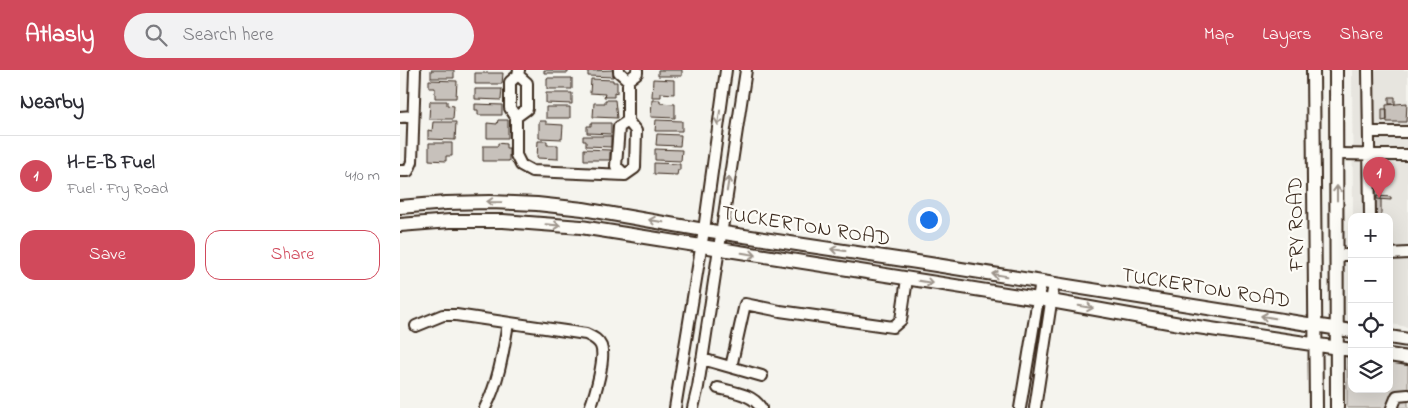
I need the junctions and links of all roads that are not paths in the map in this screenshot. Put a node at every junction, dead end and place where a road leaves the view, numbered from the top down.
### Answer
1 (415, 70) edge
2 (620, 70) edge
3 (637, 70) edge
4 (726, 70) edge
5 (746, 70) edge
6 (1313, 70) edge
7 (1336, 70) edge
8 (1368, 70) edge
9 (518, 72) edge
10 (628, 80) junction
11 (413, 116) junction
12 (400, 117) edge
13 (516, 118) junction
14 (628, 121) junction
15 (1369, 132) junction
16 (1408, 132) edge
17 (1314, 154) junction
18 (1338, 154) junction
19 (1369, 155) junction
20 (1408, 155) edge
21 (400, 171) edge
22 (625, 175) junction
23 (400, 207) edge
24 (1370, 213) edge
25 (400, 225) edge
26 (704, 230) junction
27 (720, 232) junction
28 (700, 246) junction
29 (718, 249) junction
30 (1408, 253) edge
31 (1393, 254) edge
32 (1337, 255) junction
33 (1348, 255) edge
34 (908, 279) junction
35 (1041, 281) junction
36 (1054, 283) junction
37 (1038, 299) junction
38 (1051, 301) junction
39 (508, 323) junction
40 (1316, 325) junction
41 (416, 326) dead end
42 (1337, 329) junction
43 (1348, 330) edge
44 (1393, 338) edge
45 (1408, 340) edge
46 (1316, 345) junction
47 (1337, 347) junction
48 (1348, 349) edge
49 (1393, 356) edge
50 (1408, 358) edge
51 (702, 359) junction
52 (731, 367) junction
53 (762, 376) dead end
54 (718, 388) dead end
55 (1408, 395) edge
56 (485, 408) edge
57 (590, 408) edge
58 (675, 408) edge
59 (693, 408) edge
60 (761, 408) edge
61 (1020, 408) edge
62 (1035, 408) edge
63 (1316, 408) edge
64 (1337, 408) edge
65 (1392, 408) edge

1 - 11 street
2 - 10 street
3 - 10 street
4 -> 26 street
27 -> 5 street
6 - 17 main road, FRY ROAD
7 - 18 main road, FRY ROAD
8 - 15 street
9 - 13 street
9 - 13 street
10 - 14 street
11 - 12 street
11 - 21 street
13 - 22 street
14 - 22 street
14 - 22 street
15 - 16 street
15 - 19 street
17 - 18 main road
17 - 40 main road, FRY ROAD
18 - 19 street
32 -> 18 main road, FRY ROAD
19 - 20 street
19 - 24 street
26 -> 23 main road, TUCKERTON ROAD
25 -> 28 main road, TUCKERTON ROAD
26 - 27 main road, TUCKERTON ROAD
26 - 28 street
27 - 29 street
35 -> 27 main road, TUCKERTON ROAD
28 - 29 main road, TUCKERTON ROAD
28 - 58 street
29 -> 34 main road, TUCKERTON ROAD
29 - 51 street
30 - 31 street
32 - 33 street
32 - 42 main road, FRY ROAD
34 -> 37 main road, TUCKERTON ROAD
34 - 52 street
35 - 36 main road, TUCKERTON ROAD
35 - 37 street
36 - 38 street
40 -> 36 main road, TUCKERTON ROAD
37 - 38 main road, TUCKERTON ROAD
37 - 61 street
38 -> 46 main road, TUCKERTON ROAD
38 - 62 street
39 - 41 street
39 - 56 street
39 - 57 street
40 - 42 main road, TUCKERTON ROAD
40 - 46 main road, FRY ROAD
42 - 43 main road, TUCKERTON ROAD
42 - 47 main road, FRY ROAD
44 - 45 main road
46 - 47 main road, TUCKERTON ROAD
46 - 63 main road, FRY ROAD
47 - 48 main road, TUCKERTON ROAD
47 - 64 main road, FRY ROAD
49 - 50 main road
51 - 52 street
51 - 59 street
52 - 53 street
54 - 60 street
55 - 65 street

